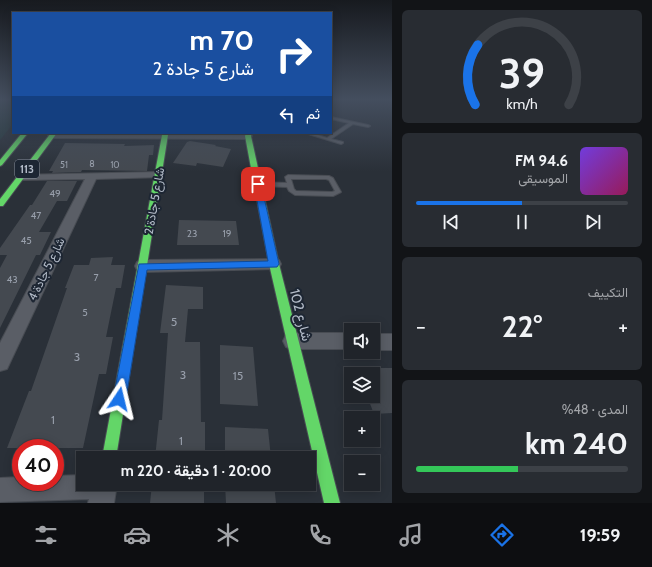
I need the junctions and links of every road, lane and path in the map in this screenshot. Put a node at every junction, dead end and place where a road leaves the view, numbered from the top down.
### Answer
1 (352, 123) edge
2 (355, 123) edge
3 (368, 126) dead end
4 (24, 134) edge
5 (53, 134) edge
6 (132, 134) edge
7 (248, 134) edge
8 (310, 134) edge
9 (165, 136) junction
10 (328, 139) junction
11 (341, 143) dead end
12 (0, 164) edge
13 (158, 175) junction
14 (92, 176) junction
15 (21, 177) junction
16 (258, 184) junction
17 (289, 185) junction
18 (0, 204) edge
19 (274, 264) junction
20 (142, 266) junction
21 (292, 341) junction
22 (344, 341) edge
23 (380, 342) edge
24 (392, 342) edge
25 (0, 362) edge
26 (110, 451) edge
27 (0, 490) edge
28 (76, 491) edge
29 (332, 503) edge

1 - 10 lane
2 - 3 lane
4 - 12 street, 113
5 - 6 street
5 - 15 street, 113
6 - 9 street
7 - 9 street
7 - 16 street, شارع 102
8 - 10 lane
9 - 13 street, شارع 5 جادة 2
10 - 11 lane
13 - 14 street
13 - 20 street, شارع 5 جادة 2
14 - 15 street
14 - 25 street, شارع 5 جادة 4
15 - 18 street, 113
16 - 17 lane
16 - 19 street, شارع 102
17 - 17 lane
19 - 20 street
19 - 21 street, شارع 102
20 - 26 street, شارع 5 جادة 2
21 - 22 street
21 - 29 street, شارع 102
23 - 24 street
27 - 28 street

